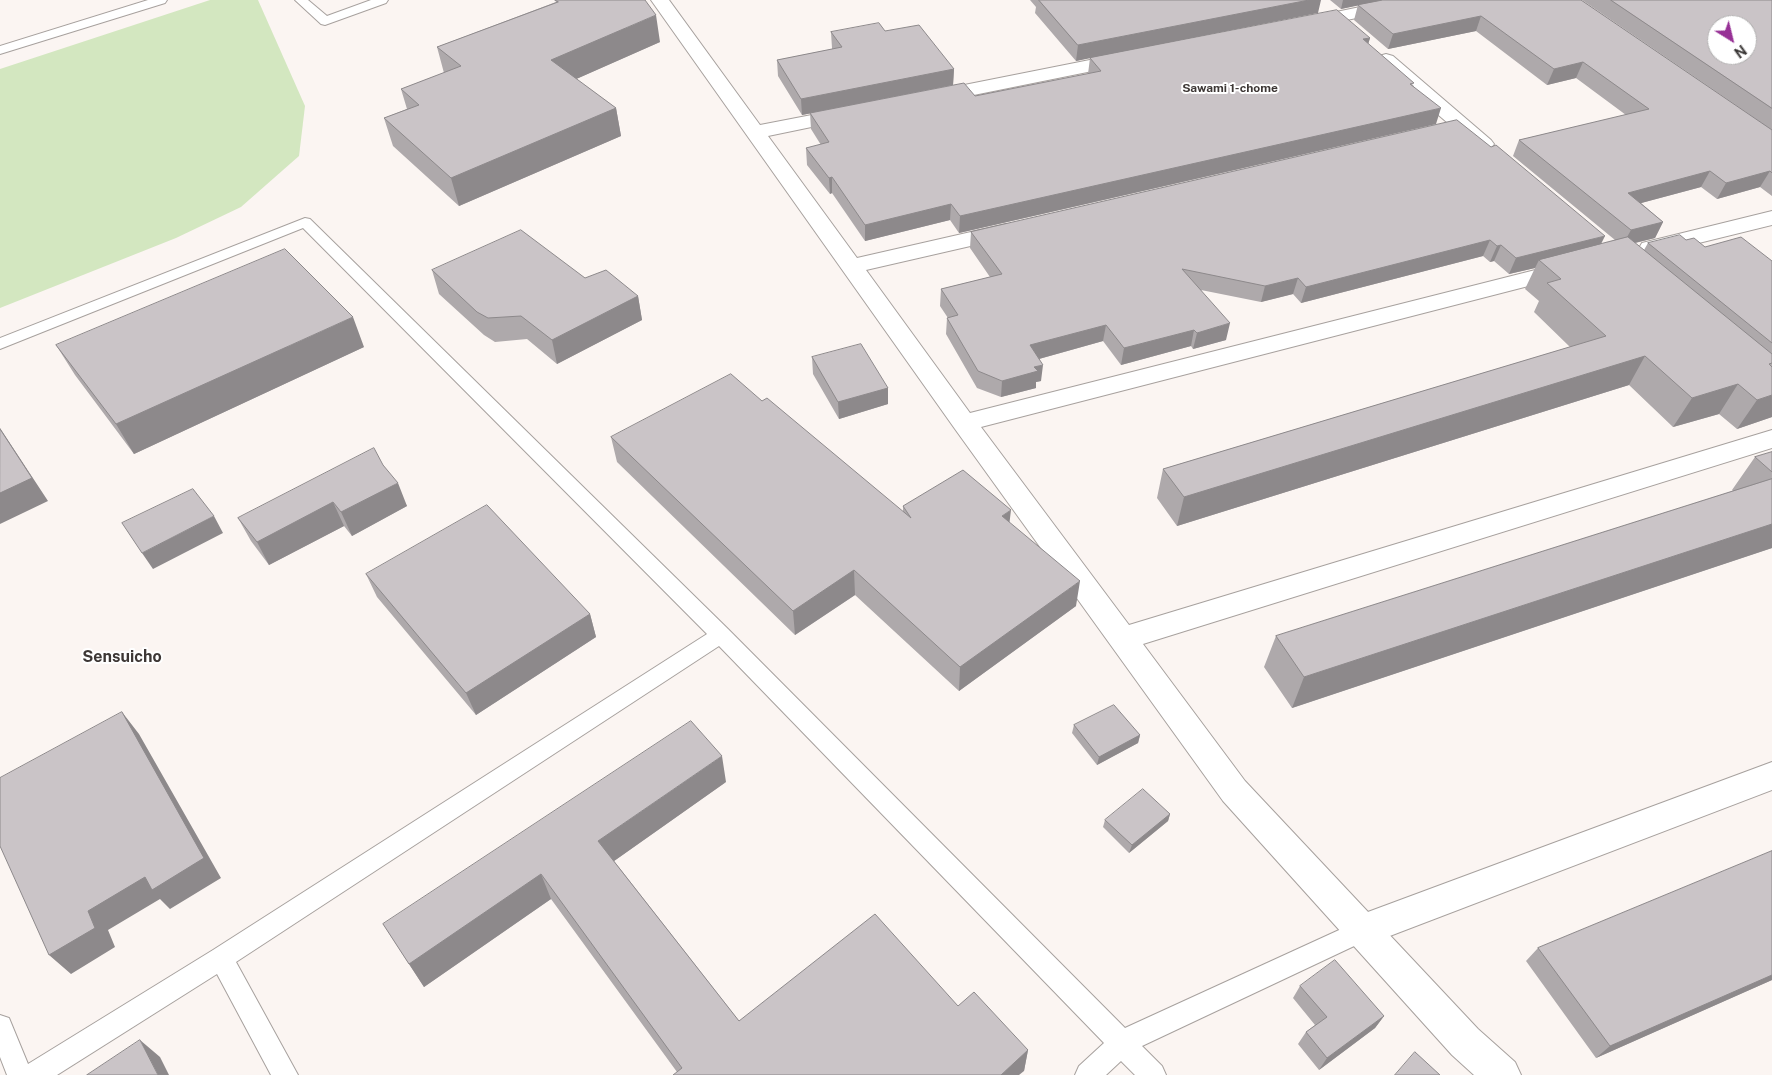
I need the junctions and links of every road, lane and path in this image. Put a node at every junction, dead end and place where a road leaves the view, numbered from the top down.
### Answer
1 (161, 0) edge
2 (301, 0) edge
3 (382, 0) edge
4 (660, 0) edge
5 (1421, 0) edge
6 (1288, 27) edge
7 (1374, 49) edge
8 (0, 50) edge
9 (1143, 56) edge
10 (921, 100) edge
11 (863, 111) edge
12 (756, 132) junction
13 (1499, 157) edge
14 (1772, 218) edge
15 (1026, 226) edge
16 (1626, 254) edge
17 (1588, 263) edge
18 (852, 266) junction
19 (0, 344) edge
20 (964, 423) junction
21 (1772, 438) edge
22 (721, 635) junction
23 (1123, 639) junction
24 (1772, 776) edge
25 (1361, 931) junction
26 (221, 958) junction
27 (0, 1027) edge
28 (1123, 1042) junction
29 (20, 1075) edge
30 (34, 1075) edge
31 (285, 1075) edge
32 (1088, 1075) edge
33 (1153, 1075) edge
34 (1502, 1075) edge

1 - 8 lane
2 - 3 lane
4 - 12 street
5 - 6 street
7 - 13 street
9 - 10 street
11 - 12 street
12 - 18 street
14 - 16 street
15 - 18 street
17 - 20 street
18 - 20 street
19 - 22 lane
20 - 23 street
21 - 23 street
22 - 26 lane
22 - 28 lane
23 - 25 street
24 - 25 street
25 - 28 lane
25 - 34 street
26 - 30 lane
26 - 31 lane
27 - 29 lane
28 - 32 lane
28 - 33 lane

